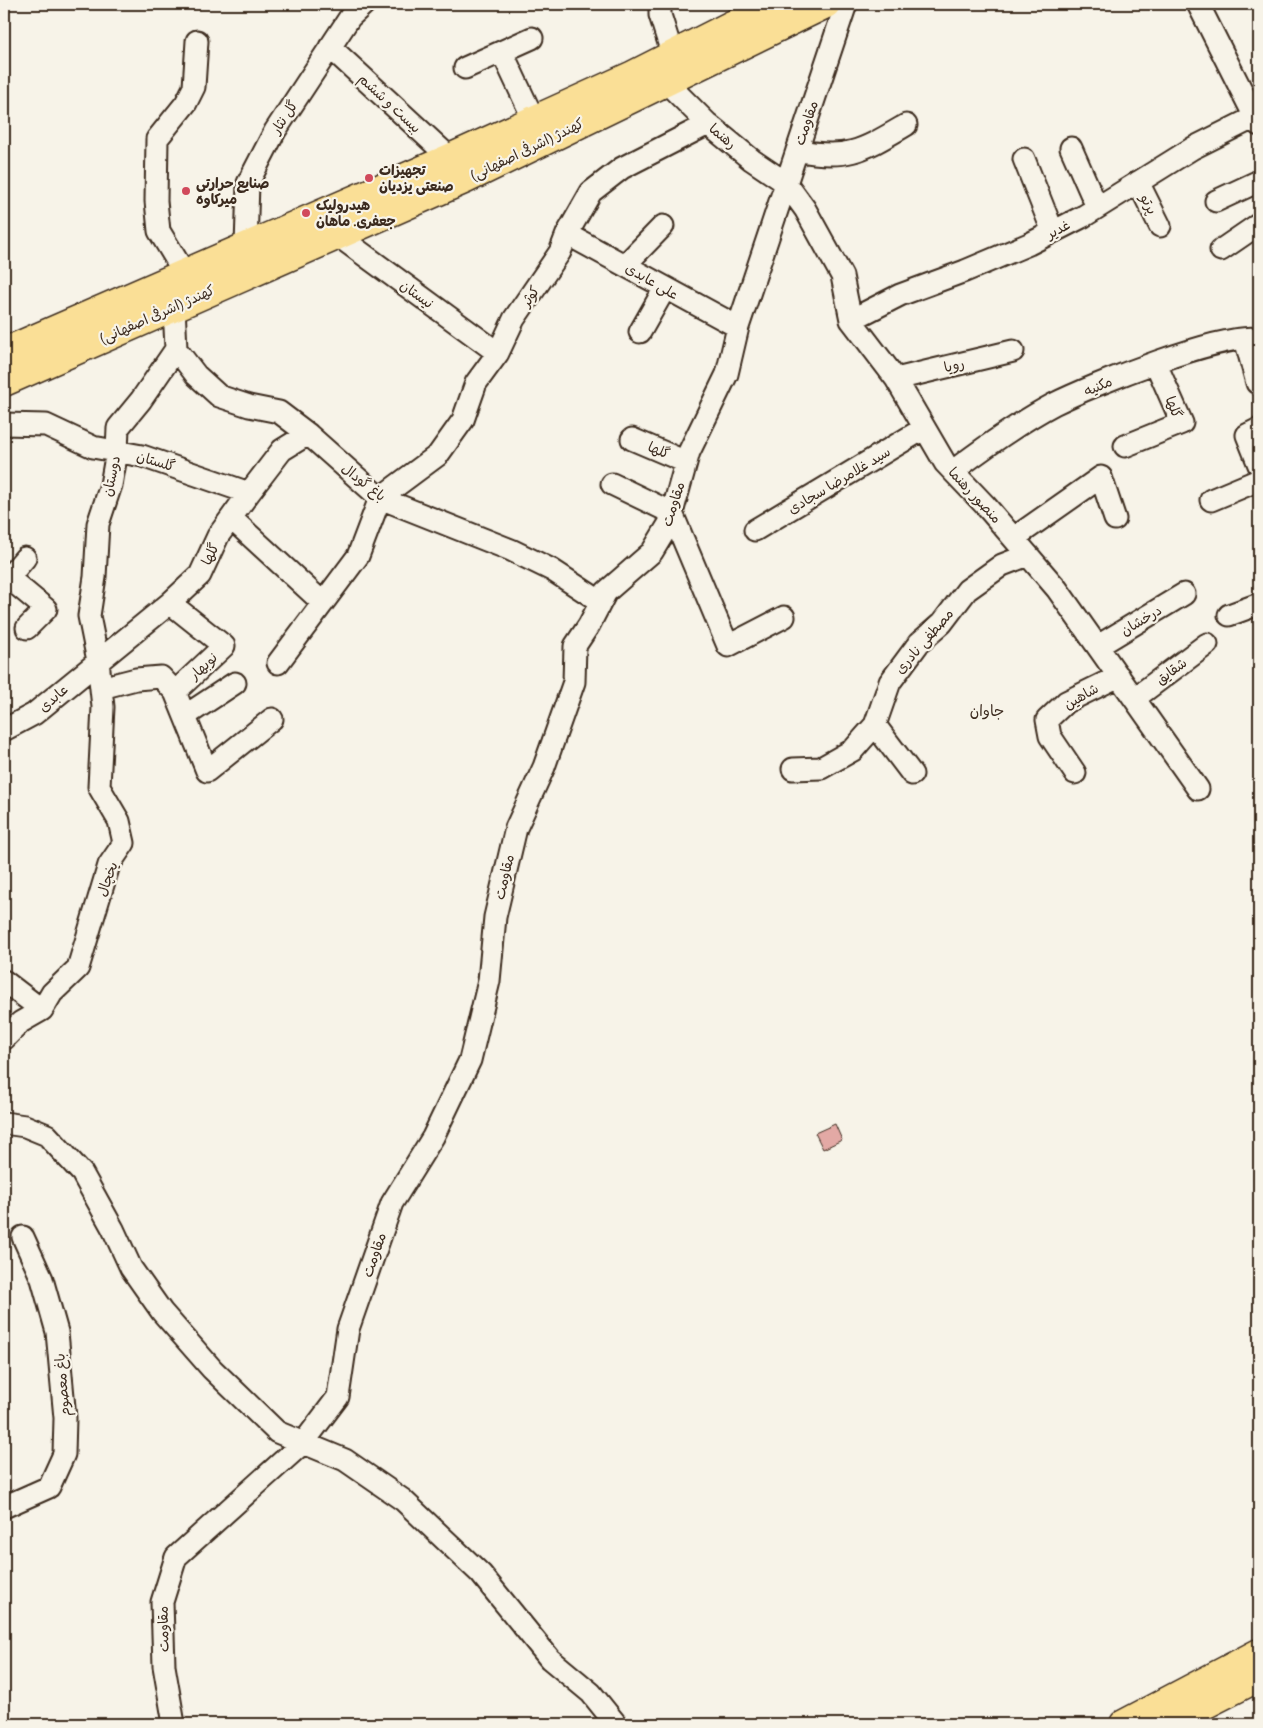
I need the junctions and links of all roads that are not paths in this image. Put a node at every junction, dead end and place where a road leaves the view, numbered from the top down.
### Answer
1 (364, 4) edge
2 (660, 4) edge
3 (773, 4) edge
4 (826, 4) edge
5 (846, 4) edge
6 (1198, 4) edge
7 (532, 38) dead end
8 (197, 41) dead end
9 (330, 47) junction
10 (502, 52) junction
11 (673, 56) junction
12 (465, 68) dead end
13 (666, 82) junction
14 (1257, 121) edge
15 (708, 124) junction
16 (906, 125) dead end
17 (541, 130) junction
18 (486, 142) junction
19 (1071, 148) dead end
20 (797, 150) junction
21 (450, 158) junction
22 (1024, 158) dead end
23 (1259, 181) edge
24 (1138, 182) junction
25 (786, 183) junction
26 (1216, 201) dead end
27 (1097, 207) junction
28 (380, 216) junction
29 (1259, 224) edge
30 (663, 226) dead end
31 (1160, 226) dead end
32 (1053, 232) junction
33 (567, 234) junction
34 (337, 235) junction
35 (246, 246) junction
36 (1221, 250) dead end
37 (625, 265) junction
38 (185, 274) junction
39 (665, 288) junction
40 (174, 306) junction
41 (851, 320) junction
42 (738, 327) junction
43 (640, 332) dead end
44 (1252, 339) edge
45 (176, 349) junction
46 (1012, 351) dead end
47 (4, 352) edge
48 (498, 353) junction
49 (1156, 364) junction
50 (896, 379) junction
51 (4, 382) edge
52 (1257, 383) dead end
53 (4, 424) edge
54 (923, 428) junction
55 (1259, 430) edge
56 (308, 434) junction
57 (632, 439) dead end
58 (1125, 446) dead end
59 (117, 451) junction
60 (686, 462) junction
61 (1259, 465) edge
62 (953, 471) junction
63 (1259, 480) edge
64 (612, 484) dead end
65 (249, 493) junction
66 (380, 498) junction
67 (1211, 500) dead end
68 (672, 512) junction
69 (231, 518) junction
70 (1115, 519) dead end
71 (755, 530) dead end
72 (1014, 538) junction
73 (1028, 555) junction
74 (25, 558) dead end
75 (6, 576) edge
76 (1184, 594) dead end
77 (601, 602) junction
78 (170, 603) junction
79 (323, 603) junction
80 (1259, 604) edge
81 (1228, 615) dead end
82 (784, 617) dead end
83 (27, 628) dead end
84 (1207, 644) dead end
85 (1098, 646) junction
86 (98, 661) junction
87 (278, 664) dead end
88 (1119, 676) junction
89 (235, 682) dead end
90 (101, 688) junction
91 (175, 692) junction
92 (1135, 698) junction
93 (186, 716) junction
94 (272, 719) dead end
95 (875, 725) junction
96 (4, 730) edge
97 (793, 769) dead end
98 (1075, 773) dead end
99 (912, 774) dead end
100 (1198, 789) dead end
101 (4, 981) edge
102 (42, 1010) junction
103 (4, 1038) edge
104 (4, 1123) edge
105 (22, 1237) dead end
106 (304, 1442) junction
107 (4, 1506) edge
108 (1259, 1653) edge
109 (1259, 1677) edge
110 (174, 1724) edge
111 (616, 1724) edge
112 (1124, 1724) edge
113 (1167, 1724) edge

1 - 9 street, گل نثار
2 - 11 street
3 - 11 main road
4 - 13 main road, کهندژ (اشرفی اصفهانی)
5 - 20 street, مقاومت
6 - 14 street
7 - 10 street
8 - 38 street
9 - 21 street, بیست و ششم
9 - 35 street, گل نثار
10 - 12 street
10 - 17 street
11 - 17 main road
13 - 15 street, رهنما
13 - 17 main road, کهندژ (اشرفی اصفهانی)
14 - 24 street, غدیر
15 - 25 street, رهنما
15 - 33 street, کوثر
16 - 20 street
17 - 18 main road, کهندژ (اشرفی اصفهانی)
17 - 28 main road, کهندژ (اشرفی اصفهانی)
18 - 21 main road, کهندژ (اشرفی اصفهانی)
18 - 28 main road
19 - 27 street
20 - 25 street, مقاومت
21 - 35 main road, کهندژ (اشرفی اصفهانی)
22 - 32 street
23 - 26 street
24 - 27 street, غدیر
24 - 31 street, پرتو
25 - 41 street, منصور رهنما
25 - 42 street, مقاومت
27 - 32 street, غدیر
28 - 34 main road, کهندژ (اشرفی اصفهانی)
29 - 36 street
30 - 37 street
32 - 41 street, غدیر
33 - 37 street, علی عابدی
33 - 48 street, کوثر
34 - 40 main road, کهندژ (اشرفی اصفهانی)
34 - 48 street, نیستان
35 - 38 main road, کهندژ (اشرفی اصفهانی)
37 - 39 street, علی عابدی
38 - 47 main road, کهندژ (اشرفی اصفهانی)
39 - 42 street, علی عابدی
39 - 43 street
40 - 45 street
40 - 51 main road, کهندژ (اشرفی اصفهانی)
41 - 50 street, منصور رهنما
42 - 60 street, مقاومت
44 - 49 street, مکنیه
44 - 52 street
45 - 56 street, باغ گودال
45 - 59 street, دوستان
46 - 50 street, رویا
48 - 66 street, کوثر
49 - 58 street, گلها
49 - 62 street, مکنیه
50 - 54 street, منصور رهنما
53 - 59 street, گلستان
54 - 62 street, منصور رهنما
54 - 71 street, سید غلامرضا سجادی
55 - 61 street
56 - 65 street, گلها
56 - 66 street, باغ گودال
57 - 60 street, گلها
59 - 65 street, گلستان
59 - 86 street, دوستان
60 - 68 street, مقاومت
62 - 72 street, منصور رهنما
63 - 67 street
64 - 68 street
65 - 69 street, گلها
66 - 77 street, باغ گودال
66 - 79 street
68 - 77 street, مقاومت
68 - 82 street
69 - 78 street, گلها
69 - 79 street
70 - 72 street
72 - 73 street, منصور رهنما
73 - 85 street, منصور رهنما
73 - 95 street, مصطفی نادری
74 - 75 street
75 - 83 street
76 - 85 street, درخشان
77 - 106 street, مقاومت
78 - 86 street, گلها
78 - 91 street, نوبهار
79 - 87 street
80 - 81 street
84 - 92 street, شقایق
85 - 88 street, منصور رهنما
86 - 90 street, یخچال
86 - 96 street, عابدی
88 - 92 street, منصور رهنما
88 - 98 street, شاهین
89 - 93 street
90 - 91 street
90 - 102 street, یخچال
91 - 93 street
92 - 100 street, منصور رهنما
93 - 94 street
95 - 97 street, مصطفی نادری
95 - 99 street
101 - 102 street
102 - 103 street, یخچال
104 - 106 street
105 - 107 street, باغ معصوم
106 - 110 street, مقاومت
106 - 111 street
108 - 112 main road
109 - 113 main road

